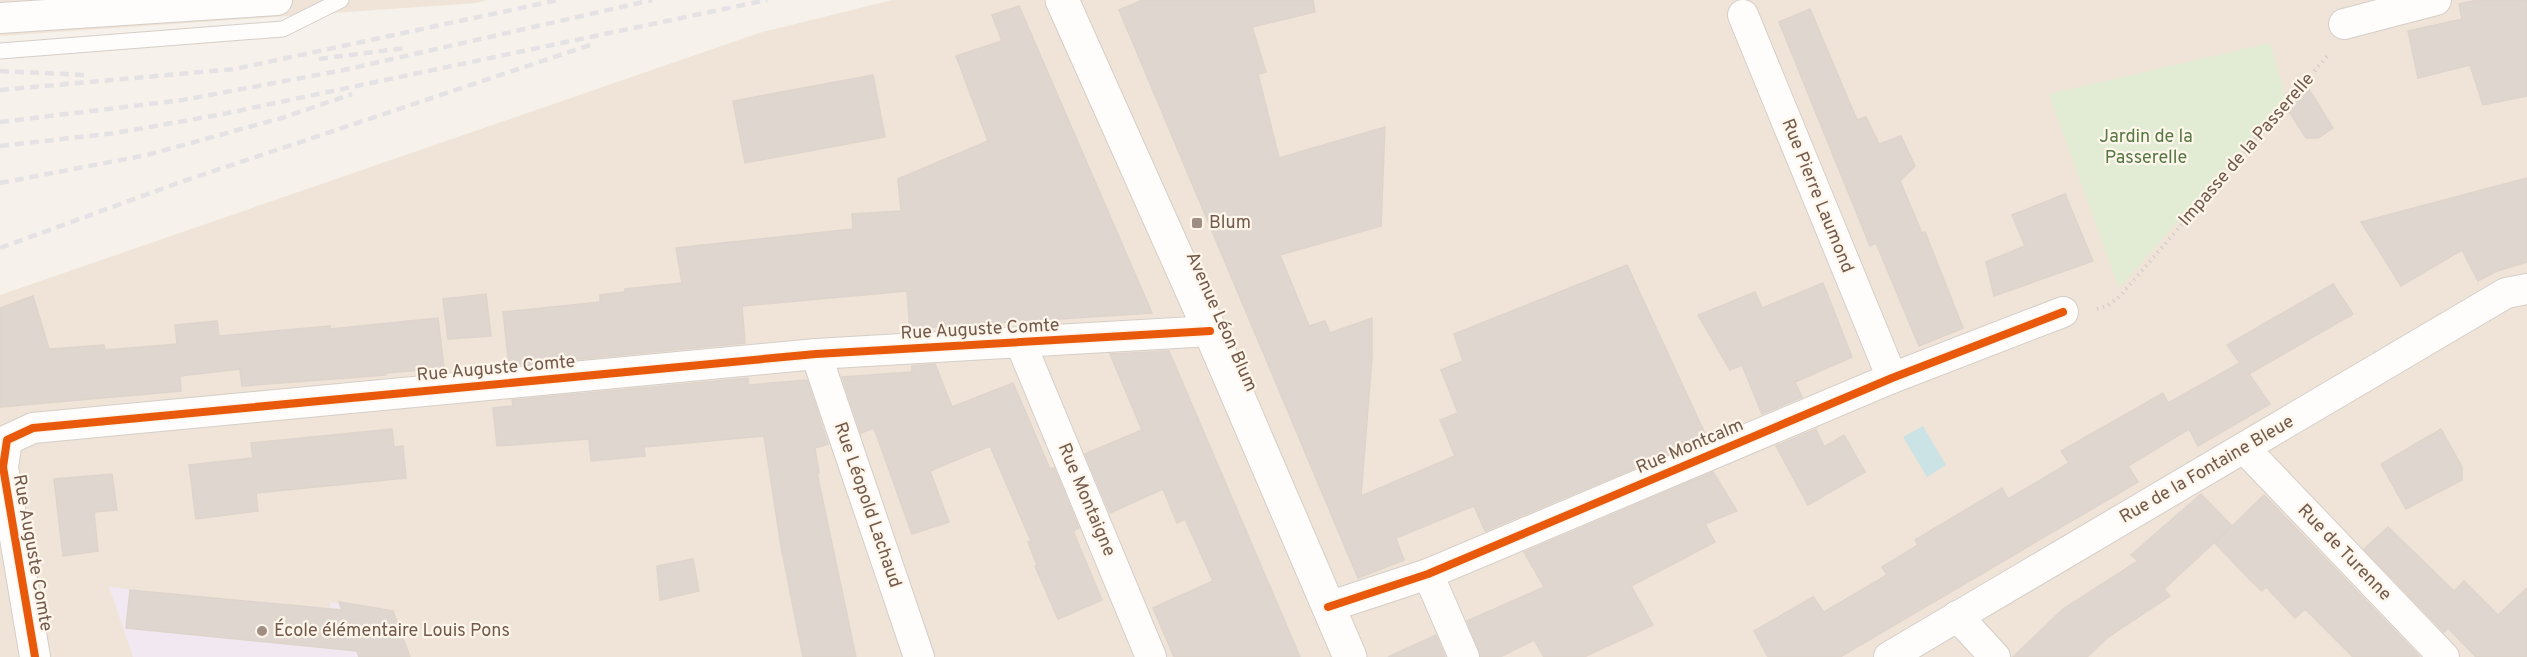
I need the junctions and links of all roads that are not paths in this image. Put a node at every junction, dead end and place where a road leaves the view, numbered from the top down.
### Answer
1 (277, 0) edge
2 (341, 0) edge
3 (1062, 0) edge
4 (2436, 0) edge
5 (1743, 15) dead end
6 (0, 18) edge
7 (2344, 24) road end
8 (0, 51) edge
9 (2527, 289) edge
10 (2063, 312) road end
11 (1210, 331) junction
12 (1021, 344) junction
13 (816, 354) junction
14 (1892, 378) junction
15 (2244, 448) junction
16 (1428, 574) junction
17 (1328, 607) junction
18 (1956, 616) junction
19 (35, 657) edge
20 (919, 657) edge
21 (1151, 657) edge
22 (1350, 657) edge
23 (1464, 657) edge
24 (1889, 657) edge
25 (1995, 657) edge
26 (2444, 657) edge

1 - 6 street
2 - 8 lane
3 - 11 main road, Avenue Léon Blum
4 - 7 street
5 - 14 street, Rue Pierre Laumond
9 - 15 street, Rue de la Fontaine Bleue
10 - 14 street, Rue Montcalm
11 - 12 street, Rue Auguste Comte
11 - 17 main road, Avenue Léon Blum
12 - 13 street, Rue Auguste Comte
12 - 21 street, Rue Montaigne
13 - 19 street, Rue Auguste Comte
13 - 20 street, Rue Léopold Lachaud
14 - 16 street, Rue Montcalm
15 - 18 street, Rue de la Fontaine Bleue
15 - 26 street, Rue de Turenne
16 - 17 street, Rue Montcalm
16 - 23 street
17 - 22 main road, Avenue Léon Blum
18 - 24 street, Rue de la Fontaine Bleue
18 - 25 street

